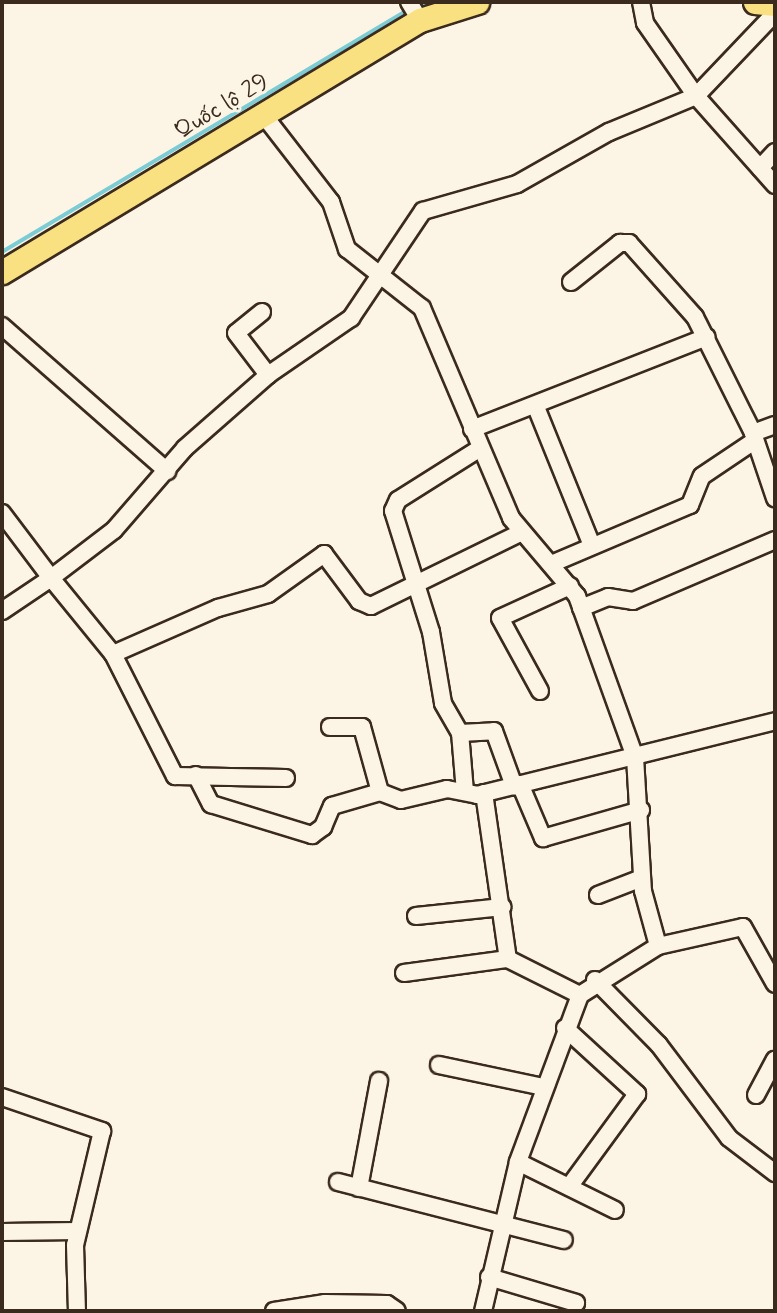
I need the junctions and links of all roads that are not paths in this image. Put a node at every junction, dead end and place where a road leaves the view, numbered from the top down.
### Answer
1 (477, 2) edge
2 (642, 2) edge
3 (755, 2) edge
4 (775, 4) edge
5 (415, 11) edge
6 (775, 13) edge
7 (696, 96) junction
8 (262, 113) junction
9 (775, 152) edge
10 (760, 168) junction
11 (775, 185) edge
12 (2, 272) edge
13 (379, 275) junction
14 (571, 282) dead end
15 (262, 312) dead end
16 (2, 326) edge
17 (707, 337) junction
18 (268, 375) junction
19 (536, 407) junction
20 (775, 425) edge
21 (472, 429) junction
22 (753, 437) junction
23 (479, 449) junction
24 (167, 471) junction
25 (775, 498) edge
26 (2, 513) edge
27 (522, 532) junction
28 (775, 540) edge
29 (591, 543) junction
30 (551, 564) junction
31 (51, 578) junction
32 (570, 586) junction
33 (415, 588) junction
34 (581, 608) junction
35 (2, 611) edge
36 (113, 654) junction
37 (540, 691) dead end
38 (775, 721) edge
39 (330, 727) dead end
40 (460, 733) junction
41 (635, 757) junction
42 (196, 775) junction
43 (286, 778) dead end
44 (517, 785) junction
45 (380, 792) junction
46 (465, 792) junction
47 (484, 793) junction
48 (641, 810) junction
49 (642, 878) junction
50 (598, 895) dead end
51 (503, 907) junction
52 (416, 916) dead end
53 (658, 946) junction
54 (508, 959) junction
55 (404, 973) dead end
56 (595, 981) junction
57 (775, 984) edge
58 (580, 995) junction
59 (565, 1028) junction
60 (775, 1060) edge
61 (439, 1065) dead end
62 (379, 1082) dead end
63 (543, 1087) junction
64 (756, 1095) dead end
65 (2, 1097) edge
66 (518, 1162) junction
67 (775, 1173) edge
68 (338, 1182) dead end
69 (569, 1187) junction
70 (359, 1188) junction
71 (615, 1210) dead end
72 (499, 1225) junction
73 (78, 1231) junction
74 (2, 1232) edge
75 (564, 1240) dead end
76 (489, 1277) junction
77 (576, 1303) dead end
78 (77, 1311) edge
79 (274, 1311) edge
80 (397, 1311) edge
81 (484, 1311) edge

1 - 5 highway, Quốc lộ 29
2 - 7 street
3 - 4 highway
5 - 8 highway, Quốc lộ 29
6 - 7 street
7 - 10 street
7 - 13 street
8 - 12 highway, Quốc lộ 29
8 - 13 street
9 - 10 street
10 - 11 street
13 - 18 street
13 - 21 street
14 - 17 street
15 - 18 street
16 - 24 street
17 - 19 street
17 - 22 street
18 - 24 street
19 - 21 street
19 - 29 street
20 - 22 street
21 - 23 street
22 - 25 street
22 - 29 street
23 - 27 street
23 - 33 street
24 - 31 street
26 - 31 street
27 - 30 street
27 - 33 street
28 - 34 street
29 - 30 street
30 - 32 street
31 - 35 street
31 - 36 street
32 - 34 street
32 - 37 street
33 - 36 street
33 - 40 street
34 - 41 street
36 - 42 street
38 - 41 street
39 - 45 street
40 - 44 street
40 - 46 street
41 - 44 street
41 - 48 street
42 - 43 street
42 - 45 street
44 - 47 street
44 - 48 street
45 - 46 street
46 - 47 street
47 - 51 street
48 - 49 street
49 - 50 street
49 - 53 street
51 - 52 street
51 - 54 street
53 - 56 street
53 - 57 street
54 - 55 street
54 - 58 street
56 - 58 street
56 - 67 street
58 - 59 street
59 - 63 street
59 - 69 street
60 - 64 street
61 - 63 street
62 - 70 street
63 - 66 street
65 - 73 street
66 - 69 street
66 - 72 street
68 - 70 street
69 - 71 street
70 - 72 street
72 - 75 street
72 - 76 street
73 - 74 street
73 - 78 street
76 - 77 street
76 - 81 street
79 - 80 street

